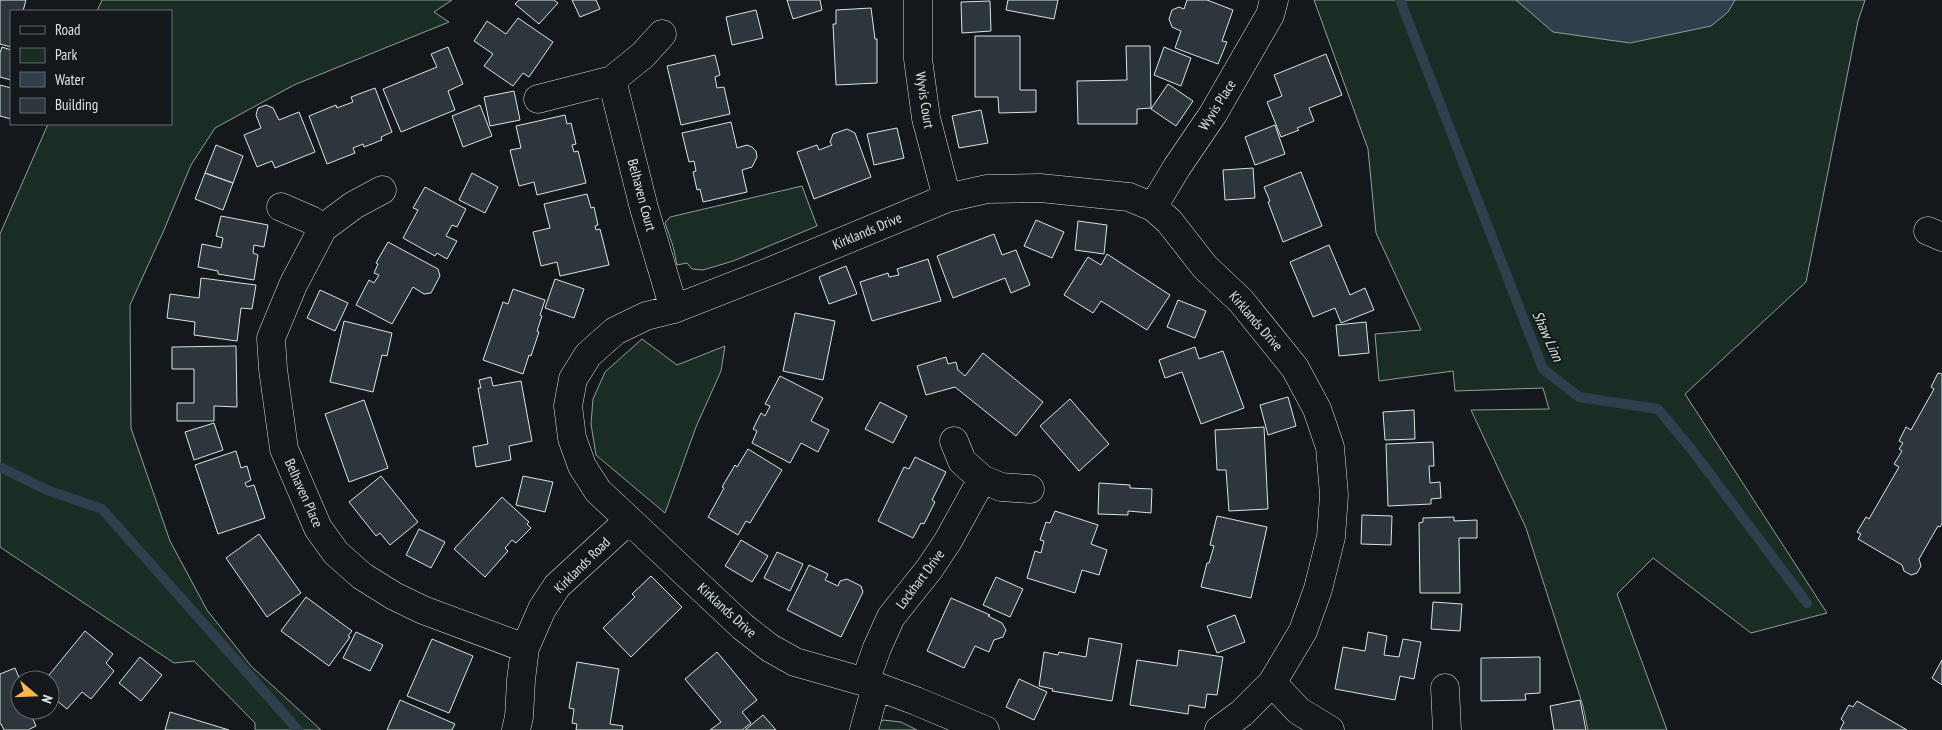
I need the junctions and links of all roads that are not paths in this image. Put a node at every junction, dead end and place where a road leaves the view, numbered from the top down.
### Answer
1 (918, 0) edge
2 (1274, 0) edge
3 (662, 34) dead end
4 (612, 80) junction
5 (538, 99) dead end
6 (382, 190) dead end
7 (946, 198) junction
8 (281, 207) dead end
9 (1153, 207) junction
10 (323, 228) junction
11 (674, 309) junction
12 (954, 441) dead end
13 (982, 478) junction
14 (1030, 489) dead end
15 (629, 520) junction
16 (525, 648) junction
17 (1272, 683) junction
18 (871, 684) junction
19 (1445, 688) dead end
20 (516, 730) edge
21 (864, 730) edge
22 (985, 730) edge
23 (1219, 730) edge
24 (1330, 730) edge
25 (1447, 730) edge

1 - 7 street, Wyvis Court
2 - 9 street, Wyvis Place
3 - 4 street
4 - 5 street
4 - 11 street, Belhaven Court
6 - 10 street, Belhaven Place
7 - 9 street, Kirklands Drive
7 - 11 street, Kirklands Drive
8 - 10 street
9 - 17 street, Kirklands Drive
10 - 16 street, Belhaven Place
11 - 15 street, Kirklands Drive
12 - 13 street
13 - 14 street
13 - 18 street, Lockhart Drive
15 - 16 street, Kirklands Road
15 - 18 street, Kirklands Drive
16 - 20 street, Kirklands Road
17 - 23 street, Kirklands Drive
17 - 24 street
18 - 21 street, Lockhart Drive
18 - 22 street, Kirklands Drive
19 - 25 street

